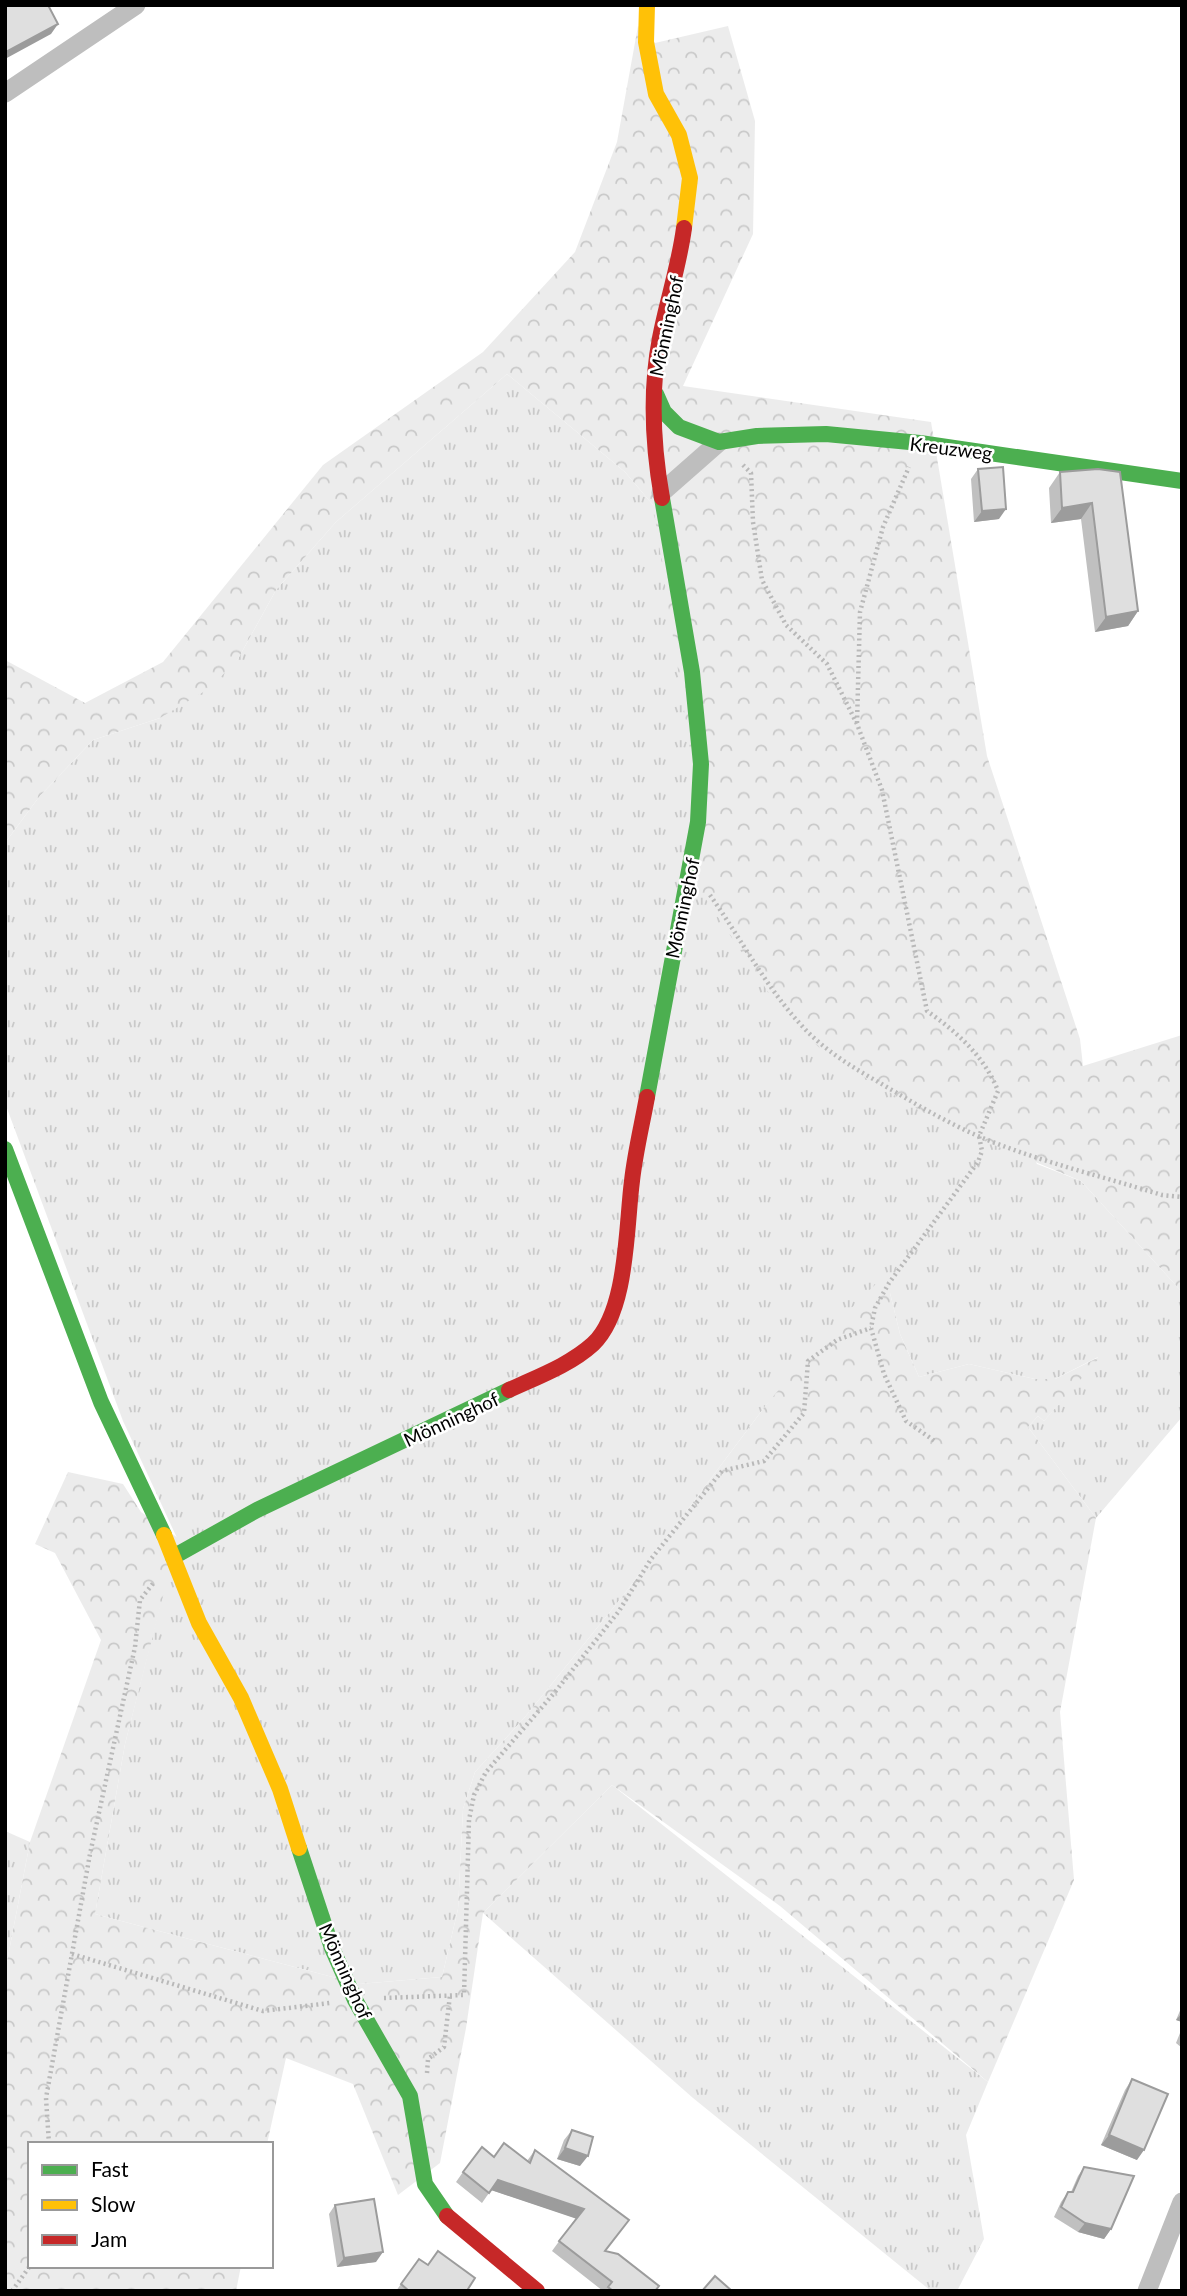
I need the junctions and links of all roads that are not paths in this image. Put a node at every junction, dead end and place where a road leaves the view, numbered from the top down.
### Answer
1 (136, 5) edge
2 (647, 5) edge
3 (5, 93) edge
4 (653, 389) junction
5 (719, 442) junction
6 (1182, 481) edge
7 (661, 493) junction
8 (5, 1149) edge
9 (173, 1557) junction
10 (1182, 2202) edge
11 (537, 2291) edge
12 (1147, 2291) edge

1 - 3 street
2 - 4 street, Mönninghof
4 - 5 street, Kreuzweg
4 - 7 street, Mönninghof
5 - 6 street, Kreuzweg
5 - 7 street
7 - 9 street, Mönninghof
8 - 9 street, Mönninghof
9 - 11 street, Mönninghof
10 - 12 street

